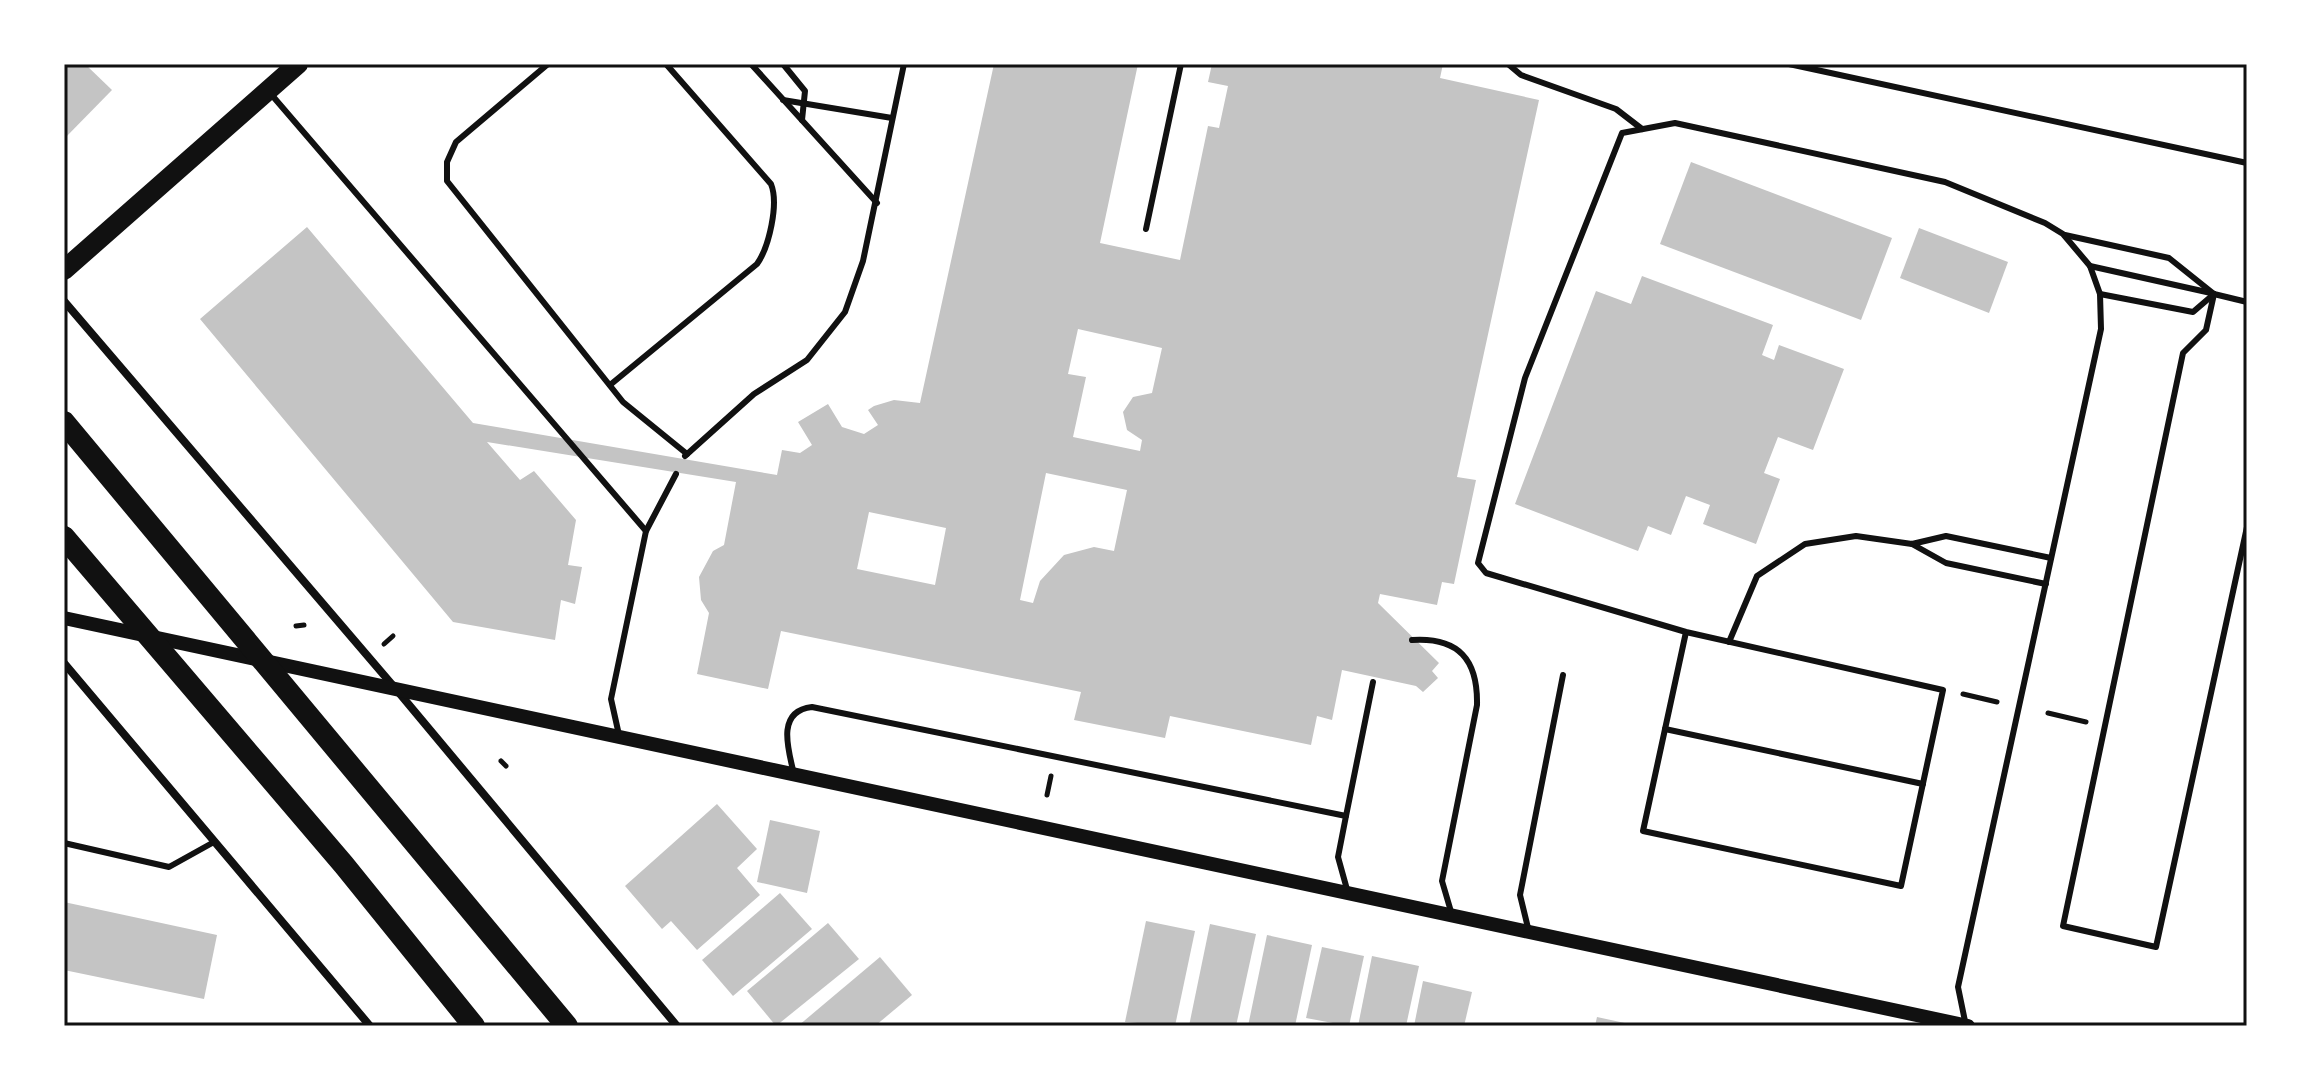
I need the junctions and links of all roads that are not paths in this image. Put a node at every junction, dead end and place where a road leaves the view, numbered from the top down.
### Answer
1 (298, 64) edge
2 (548, 64) edge
3 (666, 64) edge
4 (751, 64) edge
5 (783, 64) edge
6 (904, 64) edge
7 (1181, 64) edge
8 (1508, 64) edge
9 (1789, 64) edge
10 (268, 90) junction
11 (783, 100) junction
12 (803, 103) junction
13 (892, 118) junction
14 (802, 120) junction
15 (1642, 129) junction
16 (2247, 163) edge
17 (877, 203) junction
18 (1146, 229) dead end
19 (2063, 234) junction
20 (2090, 266) junction
21 (64, 270) edge
22 (2100, 294) junction
23 (2214, 294) junction
24 (64, 301) edge
25 (2247, 302) edge
26 (610, 385) junction
27 (64, 422) edge
28 (676, 474) dead end
29 (2247, 527) edge
30 (646, 531) junction
31 (64, 537) edge
32 (1912, 544) junction
33 (2051, 558) junction
34 (2046, 584) junction
35 (65, 618) edge
36 (1686, 632) junction
37 (1412, 640) dead end
38 (1729, 642) junction
39 (64, 663) edge
40 (1563, 675) dead end
41 (1373, 682) dead end
42 (395, 688) junction
43 (1665, 729) junction
44 (619, 736) junction
45 (794, 774) junction
46 (1923, 784) junction
47 (1346, 816) junction
48 (214, 842) junction
49 (64, 843) edge
50 (1348, 893) junction
51 (1452, 915) junction
52 (1529, 932) junction
53 (370, 1026) edge
54 (474, 1026) edge
55 (567, 1026) edge
56 (677, 1026) edge
57 (1967, 1026) edge

1 - 10 main road
2 - 26 lane
3 - 26 lane
4 - 11 lane
5 - 12 lane
6 - 13 lane
7 - 18 lane
8 - 15 lane
9 - 16 lane
10 - 21 main road
10 - 30 lane
11 - 12 lane
11 - 14 lane
12 - 13 lane
12 - 14 lane
13 - 17 lane
14 - 17 lane
15 - 19 lane
15 - 36 lane
17 - 26 lane
19 - 20 lane
19 - 23 lane
20 - 22 lane
20 - 23 lane
22 - 23 lane
22 - 33 lane
23 - 25 lane
23 - 29 lane
24 - 42 street
27 - 55 highway
28 - 30 lane
30 - 44 lane
31 - 54 highway
32 - 33 lane
32 - 34 lane
32 - 38 lane
33 - 34 lane
34 - 57 lane
35 - 42 street
36 - 38 lane
36 - 43 lane
37 - 51 lane
38 - 46 lane
39 - 48 street
40 - 52 lane
41 - 47 lane
42 - 44 street
42 - 56 street
43 - 46 lane
43 - 46 lane
44 - 45 street
45 - 47 lane
45 - 50 street
47 - 50 lane
48 - 49 lane
48 - 53 street
50 - 51 street
51 - 52 street
52 - 57 street

